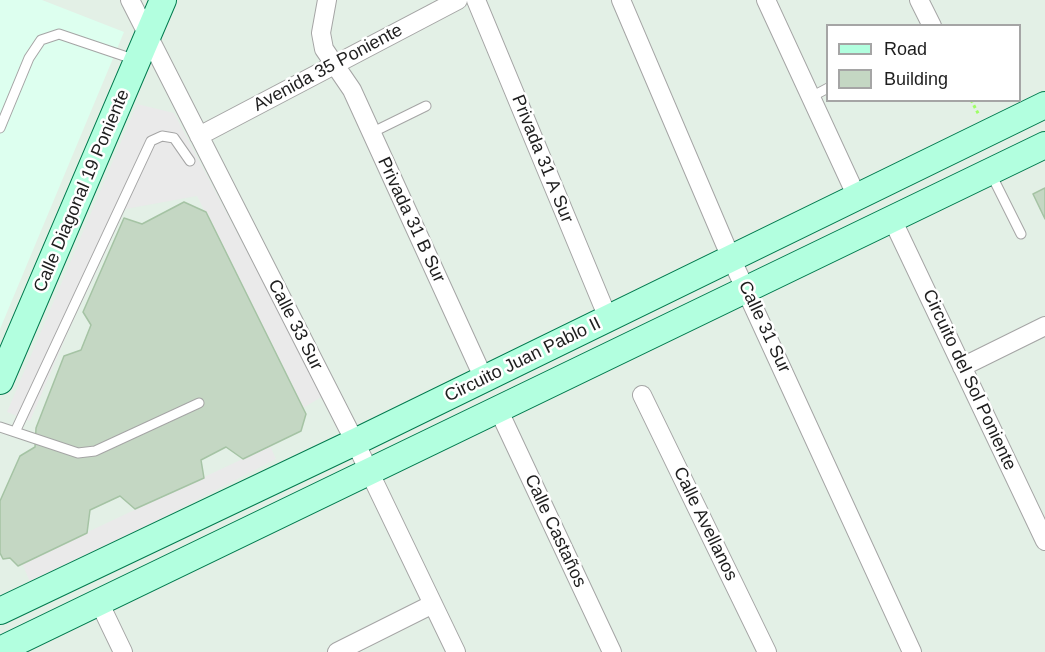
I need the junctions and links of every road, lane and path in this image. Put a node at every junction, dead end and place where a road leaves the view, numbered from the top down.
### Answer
1 (130, 0) edge
2 (163, 0) edge
3 (327, 0) edge
4 (458, 0) edge
5 (476, 0) edge
6 (621, 0) edge
7 (766, 0) edge
8 (919, 0) edge
9 (931, 24) edge
10 (149, 38) junction
11 (138, 61) junction
12 (333, 64) junction
13 (826, 89) edge
14 (811, 97) junction
15 (972, 102) edge
16 (1045, 105) edge
17 (426, 106) dead end
18 (976, 110) dead end
19 (0, 128) edge
20 (371, 133) junction
21 (199, 136) junction
22 (1045, 145) edge
23 (182, 147) junction
24 (190, 161) dead end
25 (990, 172) junction
26 (856, 197) junction
27 (892, 219) junction
28 (1021, 234) dead end
29 (731, 258) junction
30 (746, 289) junction
31 (608, 318) junction
32 (1045, 326) edge
33 (962, 368) junction
34 (484, 379) junction
35 (0, 381) edge
36 (642, 395) dead end
37 (199, 403) dead end
38 (498, 409) junction
39 (0, 427) edge
40 (15, 432) junction
41 (355, 442) junction
42 (369, 472) junction
43 (1045, 541) edge
44 (99, 602) junction
45 (433, 604) junction
46 (0, 610) edge
47 (0, 650) edge
48 (123, 652) edge
49 (337, 652) edge
50 (456, 652) edge
51 (612, 652) edge
52 (767, 652) edge
53 (912, 652) edge

1 - 10 street, Calle 33 Sur
2 - 10 main road, Calle Diagonal 19 Poniente
3 - 12 street, Privada 31 B Sur
4 - 12 street, Avenida 35 Poniente
5 - 31 street, Privada 31 A Sur
6 - 29 street, Calle 31 Sur
7 - 14 street
8 - 9 street
10 - 11 main road, Calle Diagonal 19 Poniente
10 - 21 street, Calle 33 Sur
11 - 19 lane
11 - 35 main road, Calle Diagonal 19 Poniente
12 - 20 street, Privada 31 B Sur
12 - 21 street, Avenida 35 Poniente
13 - 14 lane
14 - 26 street
15 - 18 path
16 - 26 main road, Circuito Juan Pablo II
17 - 20 lane
20 - 34 street, Privada 31 B Sur
21 - 23 lane
21 - 41 street, Calle 33 Sur
22 - 25 main road, Circuito Juan Pablo II
23 - 24 lane
23 - 40 lane
25 - 27 main road, Circuito Juan Pablo II
25 - 28 lane
26 - 29 main road, Circuito Juan Pablo II
27 - 30 main road, Circuito Juan Pablo II
27 - 33 street, Circuito del Sol Poniente
29 - 30 street, Calle 31 Sur
29 - 31 main road, Circuito Juan Pablo II
30 - 38 main road, Circuito Juan Pablo II
30 - 53 street, Calle 31 Sur
31 - 34 main road, Circuito Juan Pablo II
32 - 33 street
33 - 43 street, Circuito del Sol Poniente
34 - 41 main road, Circuito Juan Pablo II
36 - 52 street, Calle Avellanos
37 - 40 lane
38 - 42 main road, Circuito Juan Pablo II
38 - 51 street, Calle Castaños
39 - 40 lane
41 - 42 street, Calle 33 Sur
41 - 46 main road, Circuito Juan Pablo II
42 - 44 main road, Circuito Juan Pablo II
42 - 45 street, Calle 33 Sur
44 - 47 main road, Circuito Juan Pablo II
44 - 48 street
45 - 49 street
45 - 50 street, Calle 33 Sur

